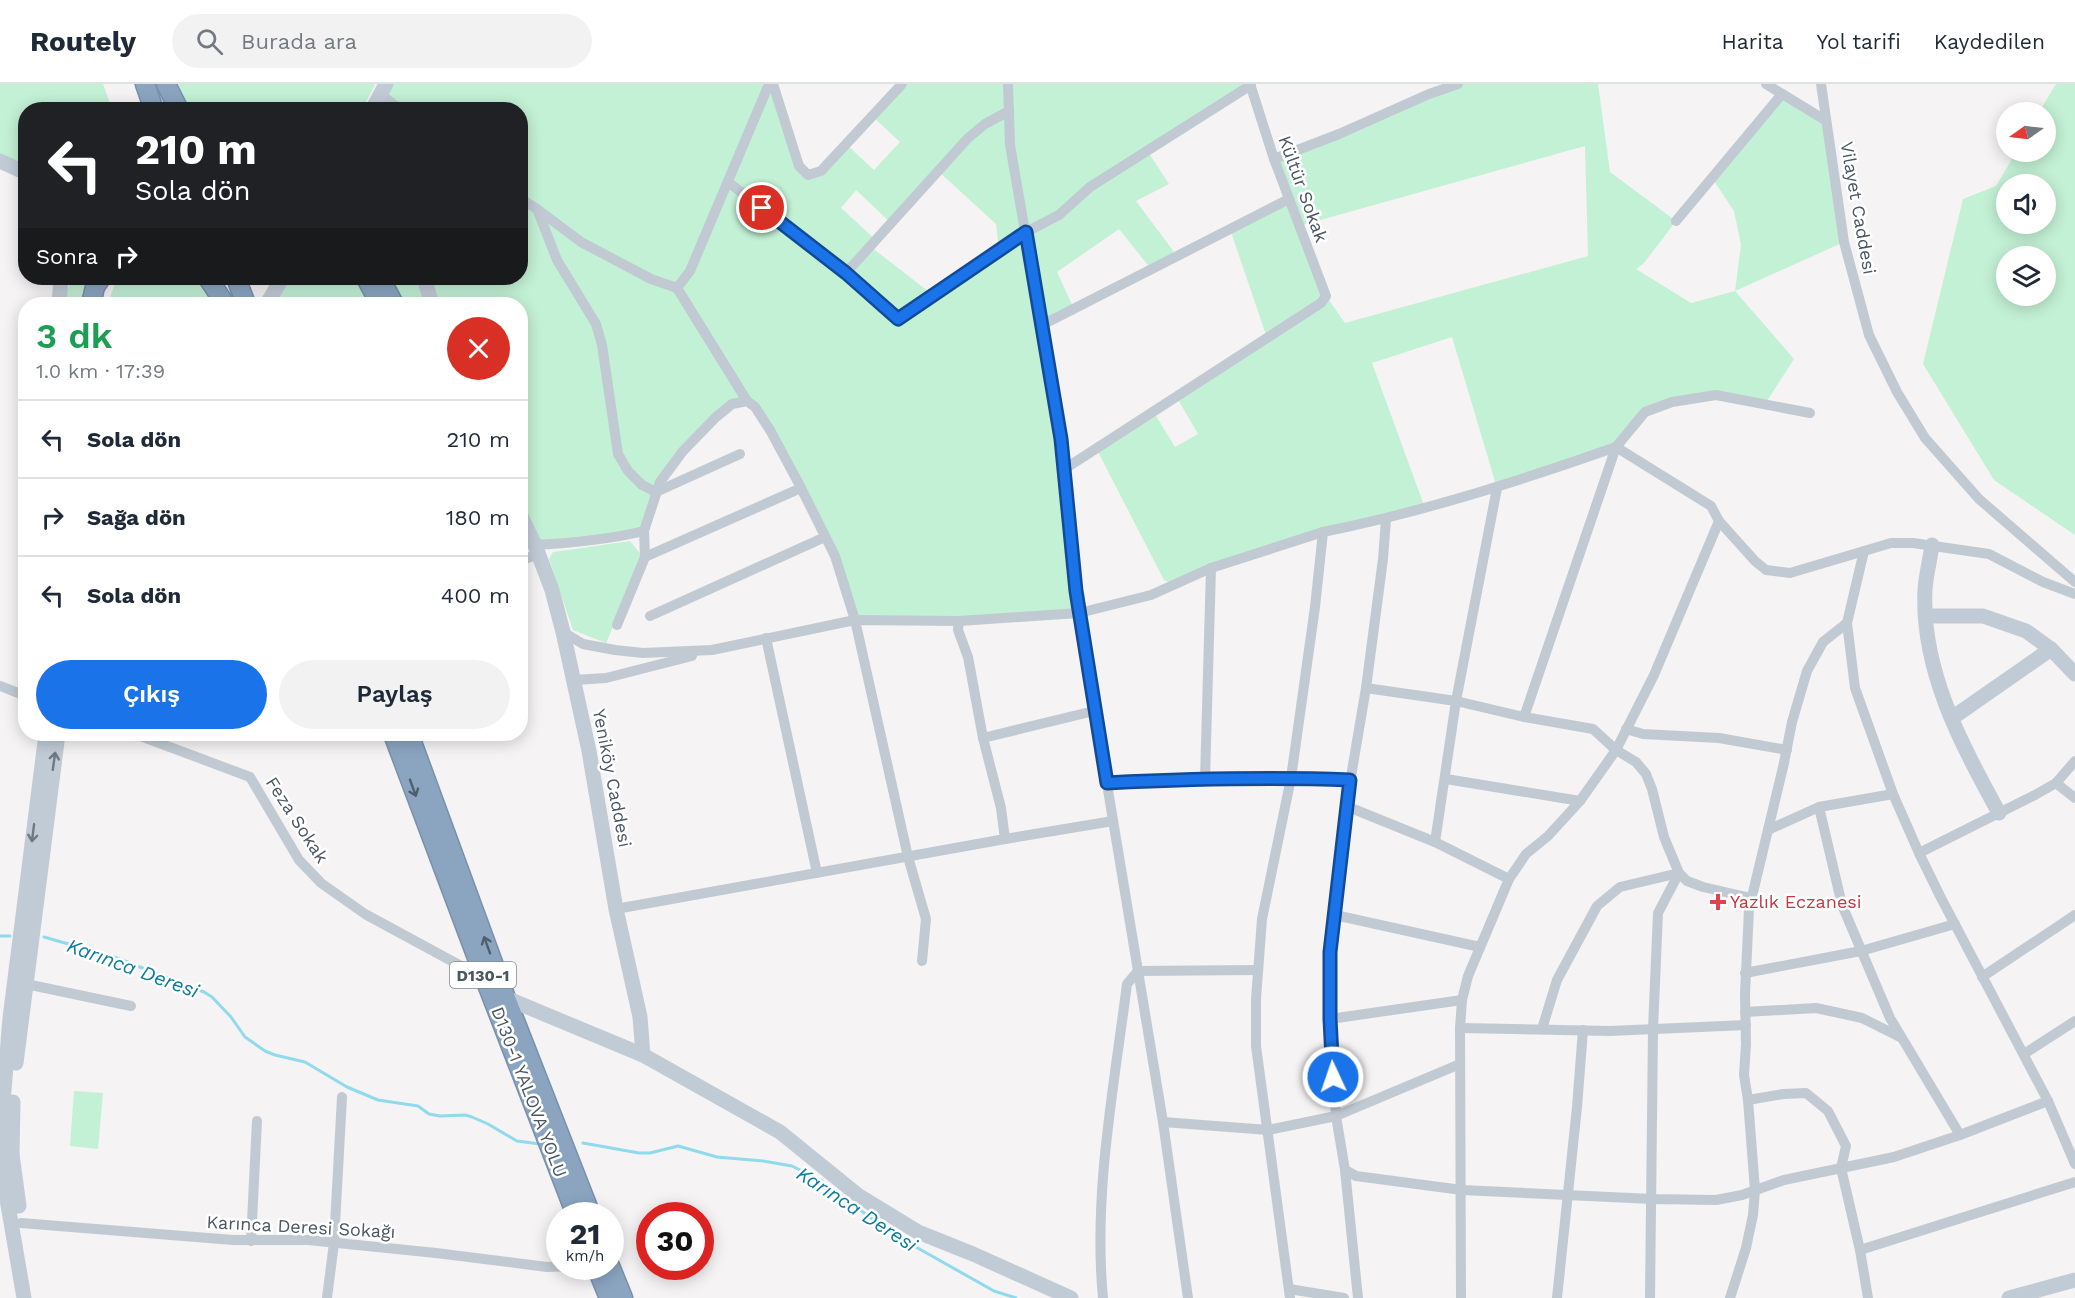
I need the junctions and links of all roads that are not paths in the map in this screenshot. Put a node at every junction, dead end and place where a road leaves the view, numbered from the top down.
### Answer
1 (139, 84) edge
2 (145, 84) edge
3 (164, 84) edge
4 (771, 84) edge
5 (903, 84) edge
6 (1008, 84) edge
7 (1251, 84) edge
8 (1458, 84) edge
9 (1766, 84) edge
10 (1821, 84) edge
11 (383, 87) edge
12 (1782, 94) junction
13 (145, 102) edge
14 (151, 102) edge
15 (170, 102) edge
16 (174, 102) edge
17 (376, 102) edge
18 (395, 102) edge
19 (1009, 111) junction
20 (1825, 120) junction
21 (1274, 159) junction
22 (0, 161) edge
23 (18, 169) edge
24 (728, 182) junction
25 (1288, 199) junction
26 (528, 203) edge
27 (537, 209) junction
28 (1676, 221) dead end
29 (1026, 232) junction
30 (846, 273) junction
31 (216, 285) edge
32 (677, 288) junction
33 (229, 297) edge
34 (1042, 325) junction
35 (747, 401) junction
36 (1810, 413) dead end
37 (1616, 447) junction
38 (740, 454) dead end
39 (1063, 470) junction
40 (801, 488) junction
41 (1497, 488) junction
42 (656, 492) junction
43 (1386, 519) junction
44 (1719, 521) junction
45 (528, 530) edge
46 (644, 531) junction
47 (1323, 532) junction
48 (825, 537) junction
49 (1932, 545) junction
50 (537, 549) junction
51 (1864, 551) junction
52 (528, 555) edge
53 (645, 557) junction
54 (1211, 567) junction
55 (2075, 582) edge
56 (2075, 594) edge
57 (1079, 613) junction
58 (650, 616) dead end
59 (1927, 616) junction
60 (855, 620) junction
61 (959, 621) junction
62 (1847, 623) junction
63 (617, 625) dead end
64 (564, 632) junction
65 (766, 638) junction
66 (2051, 649) junction
67 (712, 650) junction
68 (2075, 674) edge
69 (574, 680) junction
70 (0, 686) edge
71 (1366, 688) junction
72 (18, 693) edge
73 (1456, 701) junction
74 (1094, 711) junction
75 (1524, 717) junction
76 (1952, 718) junction
77 (1626, 729) junction
78 (983, 738) junction
79 (46, 741) edge
80 (56, 741) edge
81 (154, 741) edge
82 (396, 741) edge
83 (412, 741) edge
84 (1616, 750) junction
85 (1787, 750) junction
86 (2075, 761) edge
87 (1205, 778) junction
88 (1291, 778) junction
89 (1446, 779) junction
90 (1350, 780) junction
91 (1107, 783) junction
92 (2056, 783) junction
93 (1893, 794) junction
94 (2075, 798) edge
95 (43, 799) junction
96 (1580, 801) junction
97 (1346, 806) junction
98 (1819, 807) junction
99 (1999, 813) junction
100 (1113, 821) junction
101 (1768, 830) junction
102 (1005, 839) junction
103 (1435, 842) junction
104 (1919, 853) junction
105 (909, 856) junction
106 (817, 873) junction
107 (1679, 873) junction
108 (1509, 879) junction
109 (1751, 898) junction
110 (31, 900) junction
111 (616, 909) junction
112 (1335, 915) junction
113 (2075, 915) edge
114 (1954, 924) junction
115 (1480, 947) junction
116 (1861, 951) junction
117 (922, 961) dead end
118 (1258, 970) junction
119 (1138, 971) junction
120 (1745, 974) junction
121 (1982, 977) junction
122 (485, 979) junction
123 (26, 984) junction
124 (506, 998) junction
125 (1462, 1000) junction
126 (131, 1006) dead end
127 (1745, 1012) junction
128 (1330, 1019) junction
129 (2075, 1020) edge
130 (1746, 1024) junction
131 (1460, 1028) junction
132 (1542, 1029) junction
133 (1653, 1029) junction
134 (1583, 1030) junction
135 (1902, 1039) junction
136 (2024, 1054) junction
137 (643, 1055) junction
138 (1460, 1064) junction
139 (342, 1097) dead end
140 (1748, 1100) junction
141 (2048, 1101) junction
142 (1336, 1116) junction
143 (257, 1121) dead end
144 (1163, 1122) junction
145 (1268, 1130) junction
146 (1960, 1135) junction
147 (4, 1160) edge
148 (2075, 1164) edge
149 (1841, 1168) junction
150 (1345, 1170) junction
151 (2075, 1182) edge
152 (1462, 1190) junction
153 (1755, 1190) junction
154 (1568, 1194) junction
155 (1652, 1199) junction
156 (571, 1202) edge
157 (586, 1202) edge
158 (16, 1223) junction
159 (251, 1241) junction
160 (334, 1243) junction
161 (1860, 1250) junction
162 (546, 1268) edge
163 (602, 1280) edge
164 (616, 1280) edge
165 (2075, 1280) edge
166 (1290, 1293) edge
167 (24, 1298) edge
168 (34, 1298) edge
169 (327, 1298) edge
170 (609, 1298) edge
171 (623, 1298) edge
172 (1071, 1298) edge
173 (1103, 1298) edge
174 (1188, 1298) edge
175 (1344, 1298) edge
176 (1358, 1298) edge
177 (1461, 1298) edge
178 (1557, 1298) edge
179 (1650, 1298) edge
180 (1730, 1298) edge
181 (1868, 1298) edge
182 (2009, 1298) edge

1 - 13 highway
2 - 14 highway
3 - 15 highway
3 - 16 highway
4 - 5 street
4 - 24 street
6 - 19 street
7 - 21 street, Kültür Sokak
7 - 29 street
8 - 21 street
9 - 12 street
10 - 20 street, Vilayet Caddesi
11 - 17 street
11 - 18 street
12 - 20 street
12 - 28 street
19 - 29 street
19 - 30 street
20 - 55 street, Vilayet Caddesi
21 - 25 street, Kültür Sokak
22 - 23 street
24 - 30 street
24 - 32 street
25 - 34 street
25 - 39 street, Kültür Sokak
26 - 27 street
27 - 32 street
27 - 42 street
29 - 30 street
29 - 34 street
31 - 33 highway
32 - 35 street
34 - 39 street
35 - 40 street
35 - 42 street
36 - 37 street
37 - 41 street
37 - 44 street
37 - 75 street
38 - 42 street
39 - 57 street
40 - 48 street
40 - 53 street
41 - 43 street
41 - 73 street
42 - 46 street
43 - 47 street
43 - 71 street
44 - 51 street
44 - 77 street
45 - 50 street, Yeniköy Caddesi
46 - 50 street
46 - 53 street
47 - 54 street
47 - 88 street
48 - 58 street
48 - 60 street
49 - 51 street
49 - 56 street
49 - 59 street
50 - 52 street
50 - 64 street, Yeniköy Caddesi
51 - 62 street
53 - 63 street
54 - 57 street
54 - 87 street
57 - 61 street
57 - 74 street
59 - 66 street
59 - 76 street
60 - 61 street
60 - 65 street
60 - 105 street
61 - 78 street
62 - 85 street
62 - 93 street
64 - 67 street
64 - 69 street, Yeniköy Caddesi
65 - 67 street
65 - 106 street
66 - 68 street
66 - 76 street
67 - 69 street
69 - 111 street, Yeniköy Caddesi
70 - 72 street
71 - 73 street
71 - 90 street
73 - 75 street
73 - 89 street
74 - 78 street
74 - 91 street
75 - 84 street
76 - 99 street
77 - 84 street
77 - 85 street
78 - 102 street
79 - 95 street
95 -> 80 street
81 - 122 street, Feza Sokak
82 -> 122 highway, D130-1 YALOVA YOLU / D130-1
124 -> 83 highway, D130-1
84 - 96 street
84 - 107 street
85 - 101 street
86 - 92 street
87 - 88 street
87 - 91 street
88 - 90 street
88 - 118 street
89 - 96 street
89 - 103 street
90 - 97 street
91 - 100 street
92 - 94 street
92 - 99 street
93 - 98 street
93 - 104 street
95 - 110 street
96 - 108 street
97 - 103 street
97 - 112 street
98 - 101 street
98 - 116 street
99 - 104 street
100 - 102 street
100 - 119 street
101 - 109 street
102 - 105 street
103 - 108 street
104 - 114 street
105 - 106 street
105 - 117 street
106 - 111 street
107 - 109 street
107 - 132 street
107 - 133 street
108 - 115 street
109 - 120 street
110 - 123 street
110 - 147 street
111 - 137 street, Yeniköy Caddesi
112 - 115 street
112 - 128 street
113 - 121 street
114 - 116 street
114 - 121 street
115 - 125 street
116 - 120 street
116 - 135 street
118 - 119 street
118 - 145 street
119 - 144 street
119 - 173 street
120 - 127 street
121 - 136 street
122 - 156 highway, D130-1 YALOVA YOLU / D130-1
123 - 126 street
123 - 147 street
124 - 137 street
124 - 157 highway, D130-1
125 - 128 street
125 - 131 street
127 - 130 street
127 - 135 street
128 - 142 street
129 - 136 street
130 - 133 street
130 - 140 street
131 - 132 street
131 - 138 street
132 - 134 street
133 - 134 street
133 - 155 street
134 - 154 street
135 - 146 street
136 - 141 street
137 - 172 street
138 - 142 street
138 - 152 street
139 - 160 street
140 - 149 street
140 - 153 street
141 - 146 street
141 - 148 street
142 - 145 street
142 - 150 street
143 - 159 street
144 - 145 street
144 - 174 street
145 - 166 street
146 - 149 street
147 - 158 street
149 - 153 street
149 - 161 street
150 - 152 street
150 - 176 street
151 - 161 street
152 - 154 street
152 - 177 street
153 - 155 street
153 - 180 street
154 - 155 street
154 - 178 street
155 - 179 street
158 - 159 street, Karınca Deresi Sokağı
158 - 167 street
158 - 168 street
159 - 160 street, Karınca Deresi Sokağı
160 - 162 street, Karınca Deresi Sokağı
160 - 169 street
161 - 181 street
163 - 170 highway
164 - 171 highway
165 - 182 street
166 - 175 street

